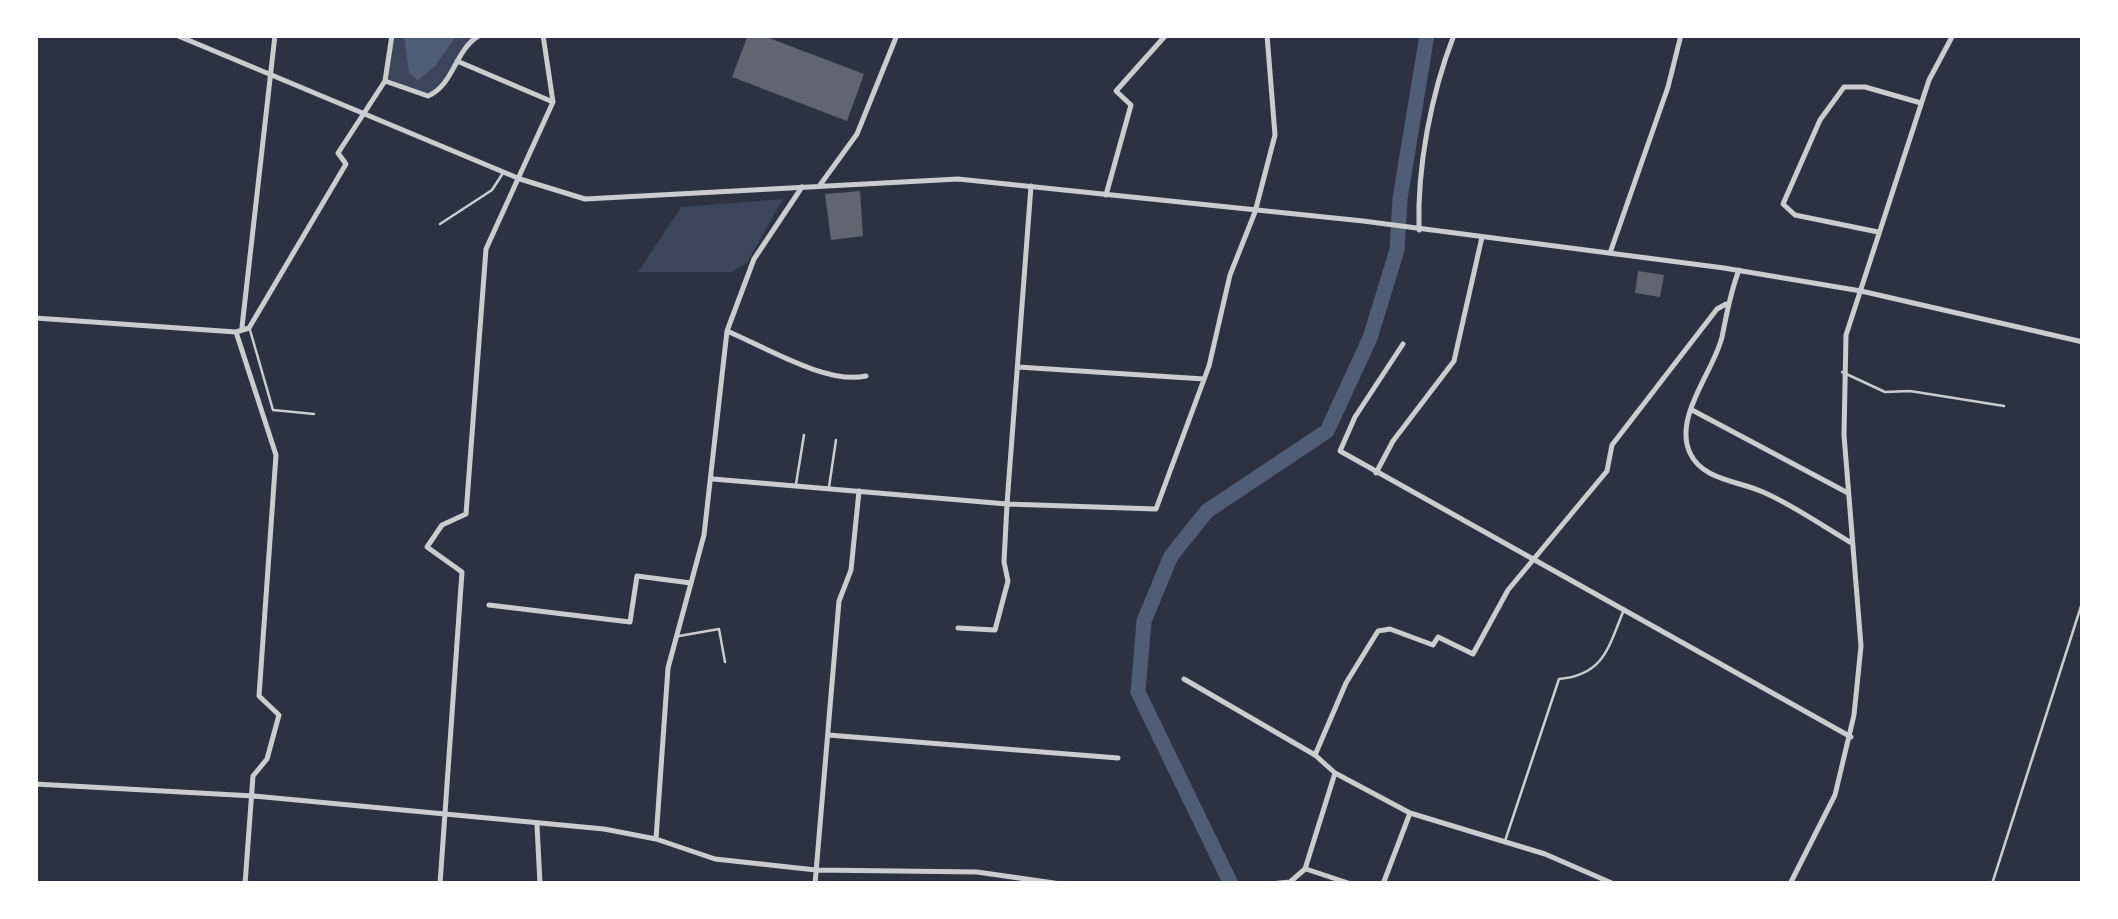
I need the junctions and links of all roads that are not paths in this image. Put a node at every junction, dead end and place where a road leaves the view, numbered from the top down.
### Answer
1 (176, 35) edge
2 (274, 35) edge
3 (392, 35) edge
4 (480, 35) edge
5 (543, 35) edge
6 (897, 35) edge
7 (1166, 35) edge
8 (1267, 35) edge
9 (1454, 35) edge
10 (1680, 35) edge
11 (1953, 35) edge
12 (457, 61) junction
13 (269, 76) junction
14 (385, 81) junction
15 (553, 102) junction
16 (1921, 103) junction
17 (367, 115) junction
18 (504, 172) junction
19 (520, 179) junction
20 (820, 185) junction
21 (1031, 186) junction
22 (802, 188) junction
23 (1106, 195) junction
24 (1255, 212) junction
25 (440, 224) dead end
26 (1419, 230) junction
27 (1878, 232) junction
28 (1482, 237) junction
29 (1610, 253) junction
30 (1740, 270) junction
31 (1861, 291) junction
32 (1726, 304) junction
33 (35, 318) edge
34 (243, 329) junction
35 (728, 331) junction
36 (2083, 342) edge
37 (1403, 344) dead end
38 (1018, 367) junction
39 (1842, 372) junction
40 (866, 376) dead end
41 (1204, 379) junction
42 (2004, 406) dead end
43 (1692, 410) junction
44 (314, 414) dead end
45 (804, 434) dead end
46 (836, 440) dead end
47 (1376, 473) junction
48 (713, 478) junction
49 (796, 485) junction
50 (829, 488) junction
51 (859, 491) junction
52 (1848, 493) junction
53 (1007, 504) junction
54 (1850, 542) junction
55 (1532, 560) junction
56 (691, 583) junction
57 (2083, 600) edge
58 (489, 605) dead end
59 (1623, 611) junction
60 (958, 628) dead end
61 (677, 636) junction
62 (725, 662) dead end
63 (1184, 680) dead end
64 (828, 735) junction
65 (1851, 737) junction
66 (1314, 755) junction
67 (1118, 758) dead end
68 (1335, 772) junction
69 (35, 784) edge
70 (254, 796) junction
71 (1410, 813) junction
72 (445, 818) junction
73 (536, 825) junction
74 (656, 838) junction
75 (1505, 842) junction
76 (1306, 869) junction
77 (816, 870) junction
78 (246, 884) edge
79 (440, 884) edge
80 (540, 884) edge
81 (816, 884) edge
82 (1061, 884) edge
83 (1270, 884) edge
84 (1351, 884) edge
85 (1383, 884) edge
86 (1614, 884) edge
87 (1790, 884) edge
88 (1992, 884) edge

1 - 13 street
2 - 13 street
3 - 14 street
4 - 12 street
5 - 15 street
6 - 20 street
7 - 23 street
8 - 24 street
9 - 26 street
10 - 29 street
11 - 16 street
12 - 14 street
12 - 15 street
13 - 17 street
13 - 34 street
14 - 17 street
15 - 19 street
16 - 27 street
16 - 27 street
17 - 18 street
17 - 34 street
18 - 19 street
18 - 25 lane
19 - 22 street
19 - 72 street
20 - 21 street
20 - 22 street
21 - 23 street
21 - 38 street
22 - 35 street
23 - 24 street
24 - 26 street
24 - 41 street
26 - 28 street
27 - 31 street
28 - 29 street
28 - 47 street
29 - 30 street
30 - 31 street
30 - 32 street
31 - 36 street
31 - 39 street
32 - 43 street
32 - 55 street
33 - 34 street
34 - 44 lane
34 - 70 street
35 - 40 street
35 - 48 street
37 - 47 street
38 - 41 street
38 - 53 street
39 - 42 lane
39 - 52 street
41 - 53 street
43 - 52 street
43 - 54 street
45 - 49 lane
46 - 50 lane
47 - 55 street
48 - 49 street
48 - 56 street
49 - 50 street
50 - 51 street
51 - 53 street
51 - 64 street
52 - 54 street
53 - 60 street
54 - 65 street
55 - 59 street
55 - 66 street
56 - 58 street
56 - 61 street
57 - 88 lane
59 - 65 street
59 - 75 lane
61 - 62 lane
61 - 74 street
63 - 66 street
64 - 67 street
64 - 77 street
65 - 87 street
66 - 68 street
68 - 71 street
68 - 76 street
69 - 70 street
70 - 72 street
70 - 78 street
71 - 75 street
71 - 85 street
72 - 73 street
72 - 79 street
73 - 74 street
73 - 80 street
74 - 77 street
75 - 86 street
76 - 83 street
76 - 84 street
77 - 81 street
77 - 82 street

